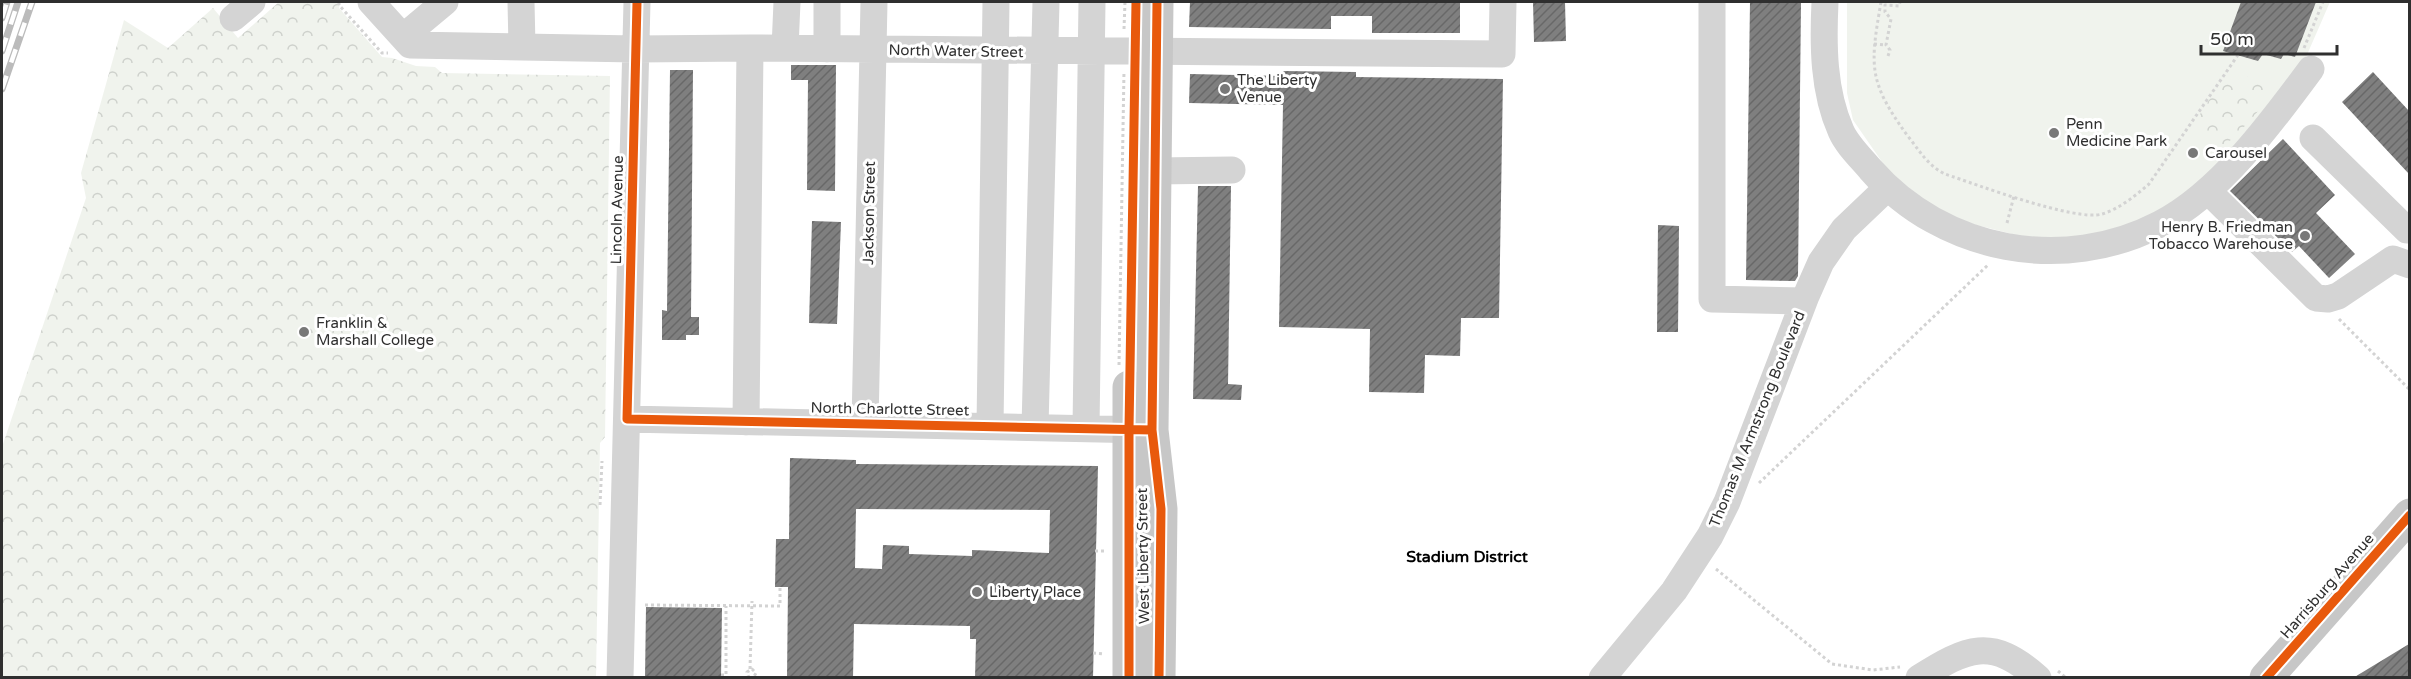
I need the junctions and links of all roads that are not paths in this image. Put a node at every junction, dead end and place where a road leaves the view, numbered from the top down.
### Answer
1 (371, 2) edge
2 (445, 2) edge
3 (522, 2) edge
4 (637, 2) edge
5 (787, 2) edge
6 (827, 2) edge
7 (874, 2) edge
8 (996, 2) edge
9 (1046, 2) edge
10 (1092, 2) edge
11 (1137, 2) edge
12 (1157, 2) edge
13 (1503, 2) edge
14 (1712, 2) edge
15 (1825, 2) edge
16 (403, 46) junction
17 (522, 48) junction
18 (750, 48) junction
19 (785, 48) junction
20 (636, 49) junction
21 (827, 49) junction
22 (873, 50) junction
23 (996, 52) junction
24 (1047, 52) junction
25 (1091, 52) junction
26 (1146, 53) junction
27 (2311, 69) dead end
28 (2313, 138) dead end
29 (1155, 171) junction
30 (1232, 171) dead end
31 (1887, 188) junction
32 (2208, 191) junction
33 (2409, 230) edge
34 (2409, 266) edge
35 (1804, 301) junction
36 (627, 419) junction
37 (746, 422) junction
38 (865, 424) junction
39 (990, 426) junction
40 (1035, 427) junction
41 (1086, 428) junction
42 (1140, 429) junction
43 (2409, 515) edge
44 (2044, 671) edge
45 (1922, 673) edge
46 (620, 678) edge
47 (1129, 678) edge
48 (1158, 678) edge
49 (1602, 678) edge
50 (2266, 678) edge

1 - 16 street
2 - 16 street
3 - 17 street
4 - 20 street, Lincoln Avenue
5 - 19 street
6 - 21 street
7 - 22 street, Jackson Street
8 - 23 street
9 - 24 street
10 - 25 street
11 - 26 main road, West Liberty Street
12 - 26 main road, West Liberty Street
13 - 26 street, North Water Street
14 - 35 street
15 - 31 street
16 - 17 street, North Water Street
17 - 20 street, North Water Street
18 - 19 street, North Water Street
18 - 20 street, North Water Street
18 - 37 street
19 - 21 street, North Water Street
20 - 36 street, Lincoln Avenue
21 - 22 street, North Water Street
22 - 23 street, North Water Street
22 - 38 street, Jackson Street
23 - 24 street, North Water Street
23 - 39 street
24 - 25 street, North Water Street
24 - 40 street
25 - 26 street, North Water Street
25 - 41 street
26 - 29 main road, West Liberty Street
26 - 42 main road, West Liberty Street
27 - 32 street
28 - 33 street
29 - 30 street
29 - 42 main road, West Liberty Street
31 - 32 street
31 - 35 street, Thomas M Armstrong Boulevard
32 - 34 street
35 - 49 street, Thomas M Armstrong Boulevard
36 - 37 street, North Charlotte Street
36 - 46 street, Lincoln Avenue
37 - 38 street, North Charlotte Street
38 - 39 street, North Charlotte Street
39 - 40 street, North Charlotte Street
40 - 41 street, North Charlotte Street
41 - 42 street, North Charlotte Street
42 - 47 main road, West Liberty Street
42 - 48 main road, West Liberty Street
43 - 50 main road, Harrisburg Avenue
44 - 45 street

